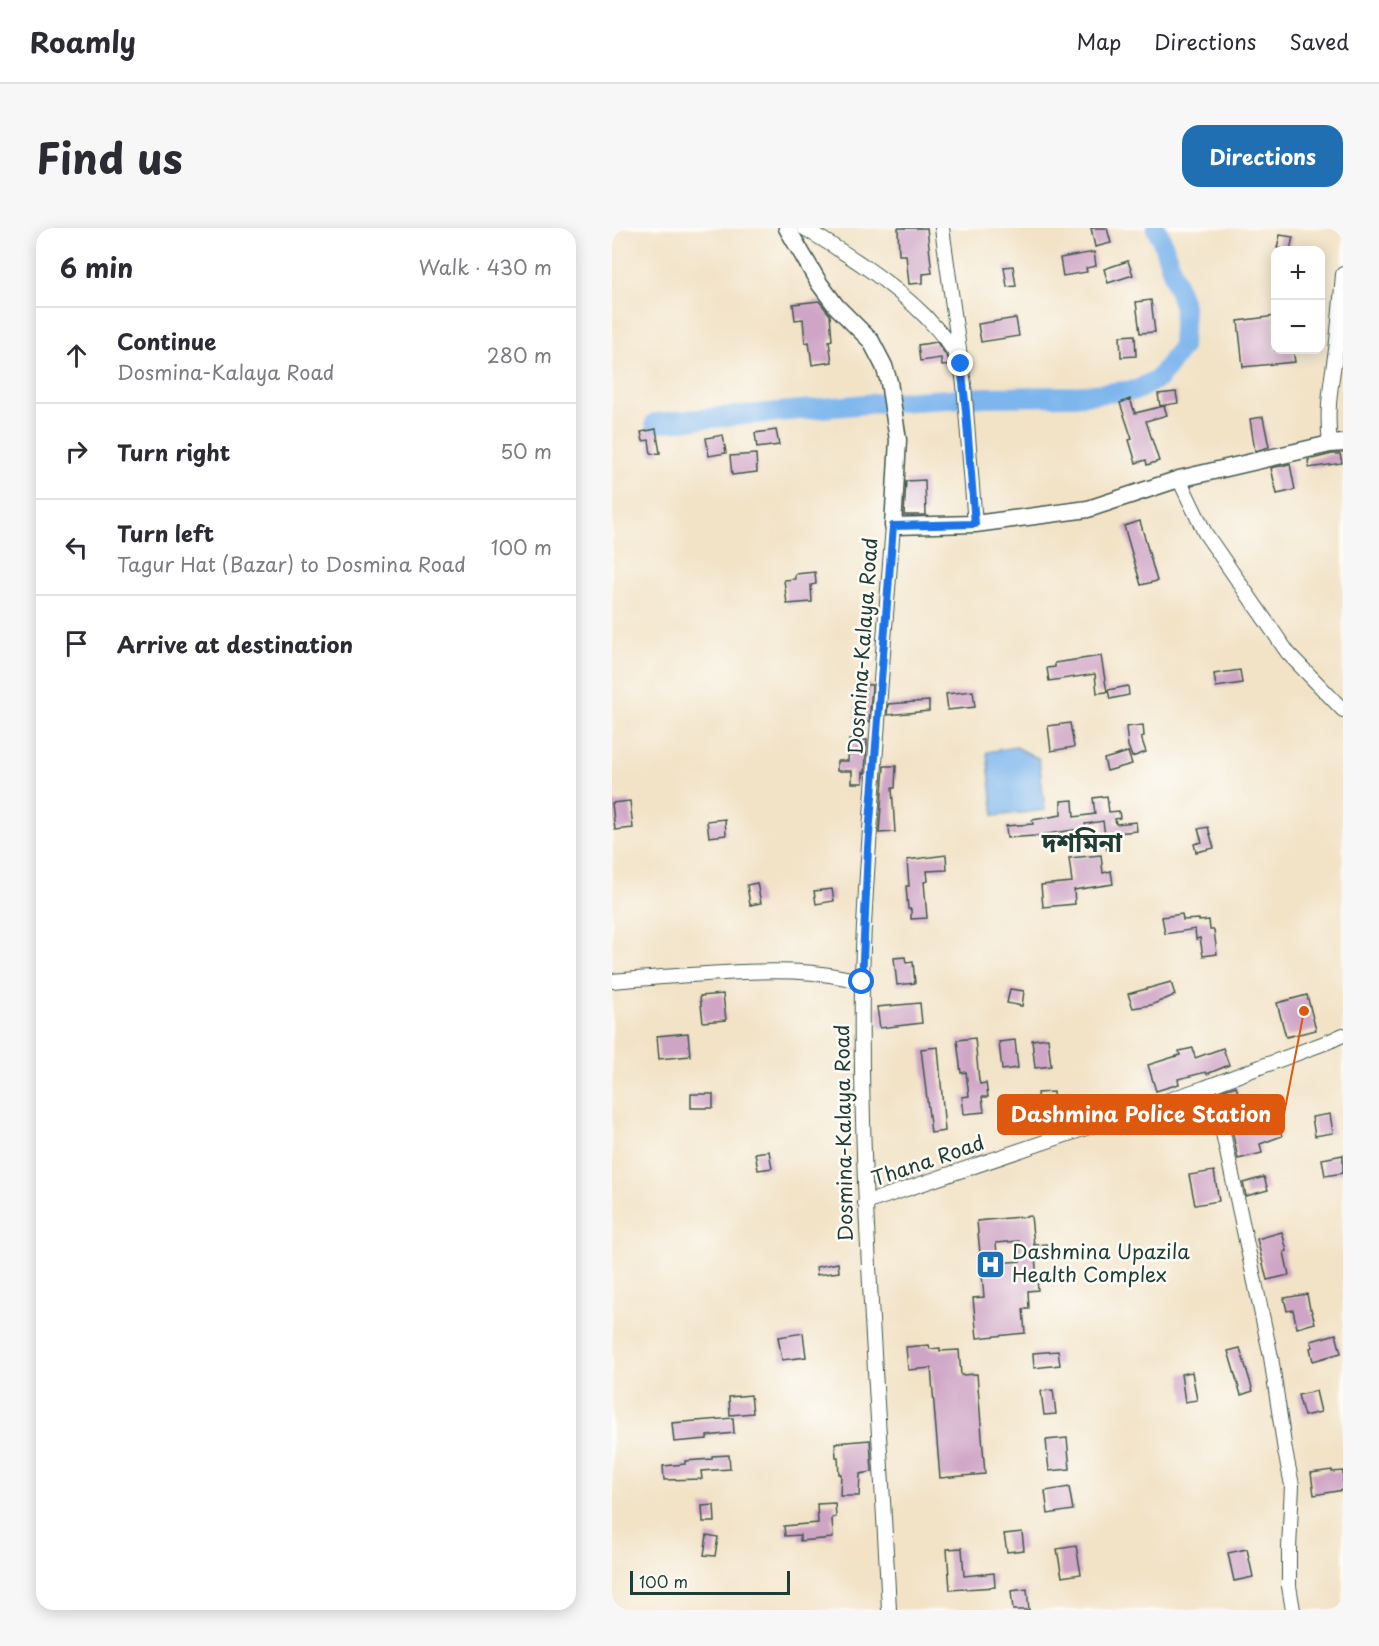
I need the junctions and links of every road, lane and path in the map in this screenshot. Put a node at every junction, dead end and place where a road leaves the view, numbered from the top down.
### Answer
1 (787, 228) edge
2 (942, 228) edge
3 (806, 229) edge
4 (1343, 274) edge
5 (961, 364) junction
6 (1336, 443) edge
7 (1179, 480) junction
8 (975, 524) junction
9 (893, 526) junction
10 (1343, 710) edge
11 (612, 981) edge
12 (862, 982) junction
13 (1343, 1035) edge
14 (1207, 1087) junction
15 (865, 1203) junction
16 (889, 1610) edge
17 (1293, 1610) edge

1 - 9 main road, Dosmina-Kalaya Road
2 - 5 street
3 - 5 street
4 - 6 street
5 - 8 street
6 - 7 main road
7 - 8 main road
7 - 10 street
8 - 9 main road
9 - 12 street, Dosmina-Kalaya Road
11 - 12 street
12 - 15 street, Dosmina-Kalaya Road
13 - 14 street, Thana Road
14 - 15 street, Thana Road
14 - 17 street
15 - 16 street, Dosmina-Kalaya Road

